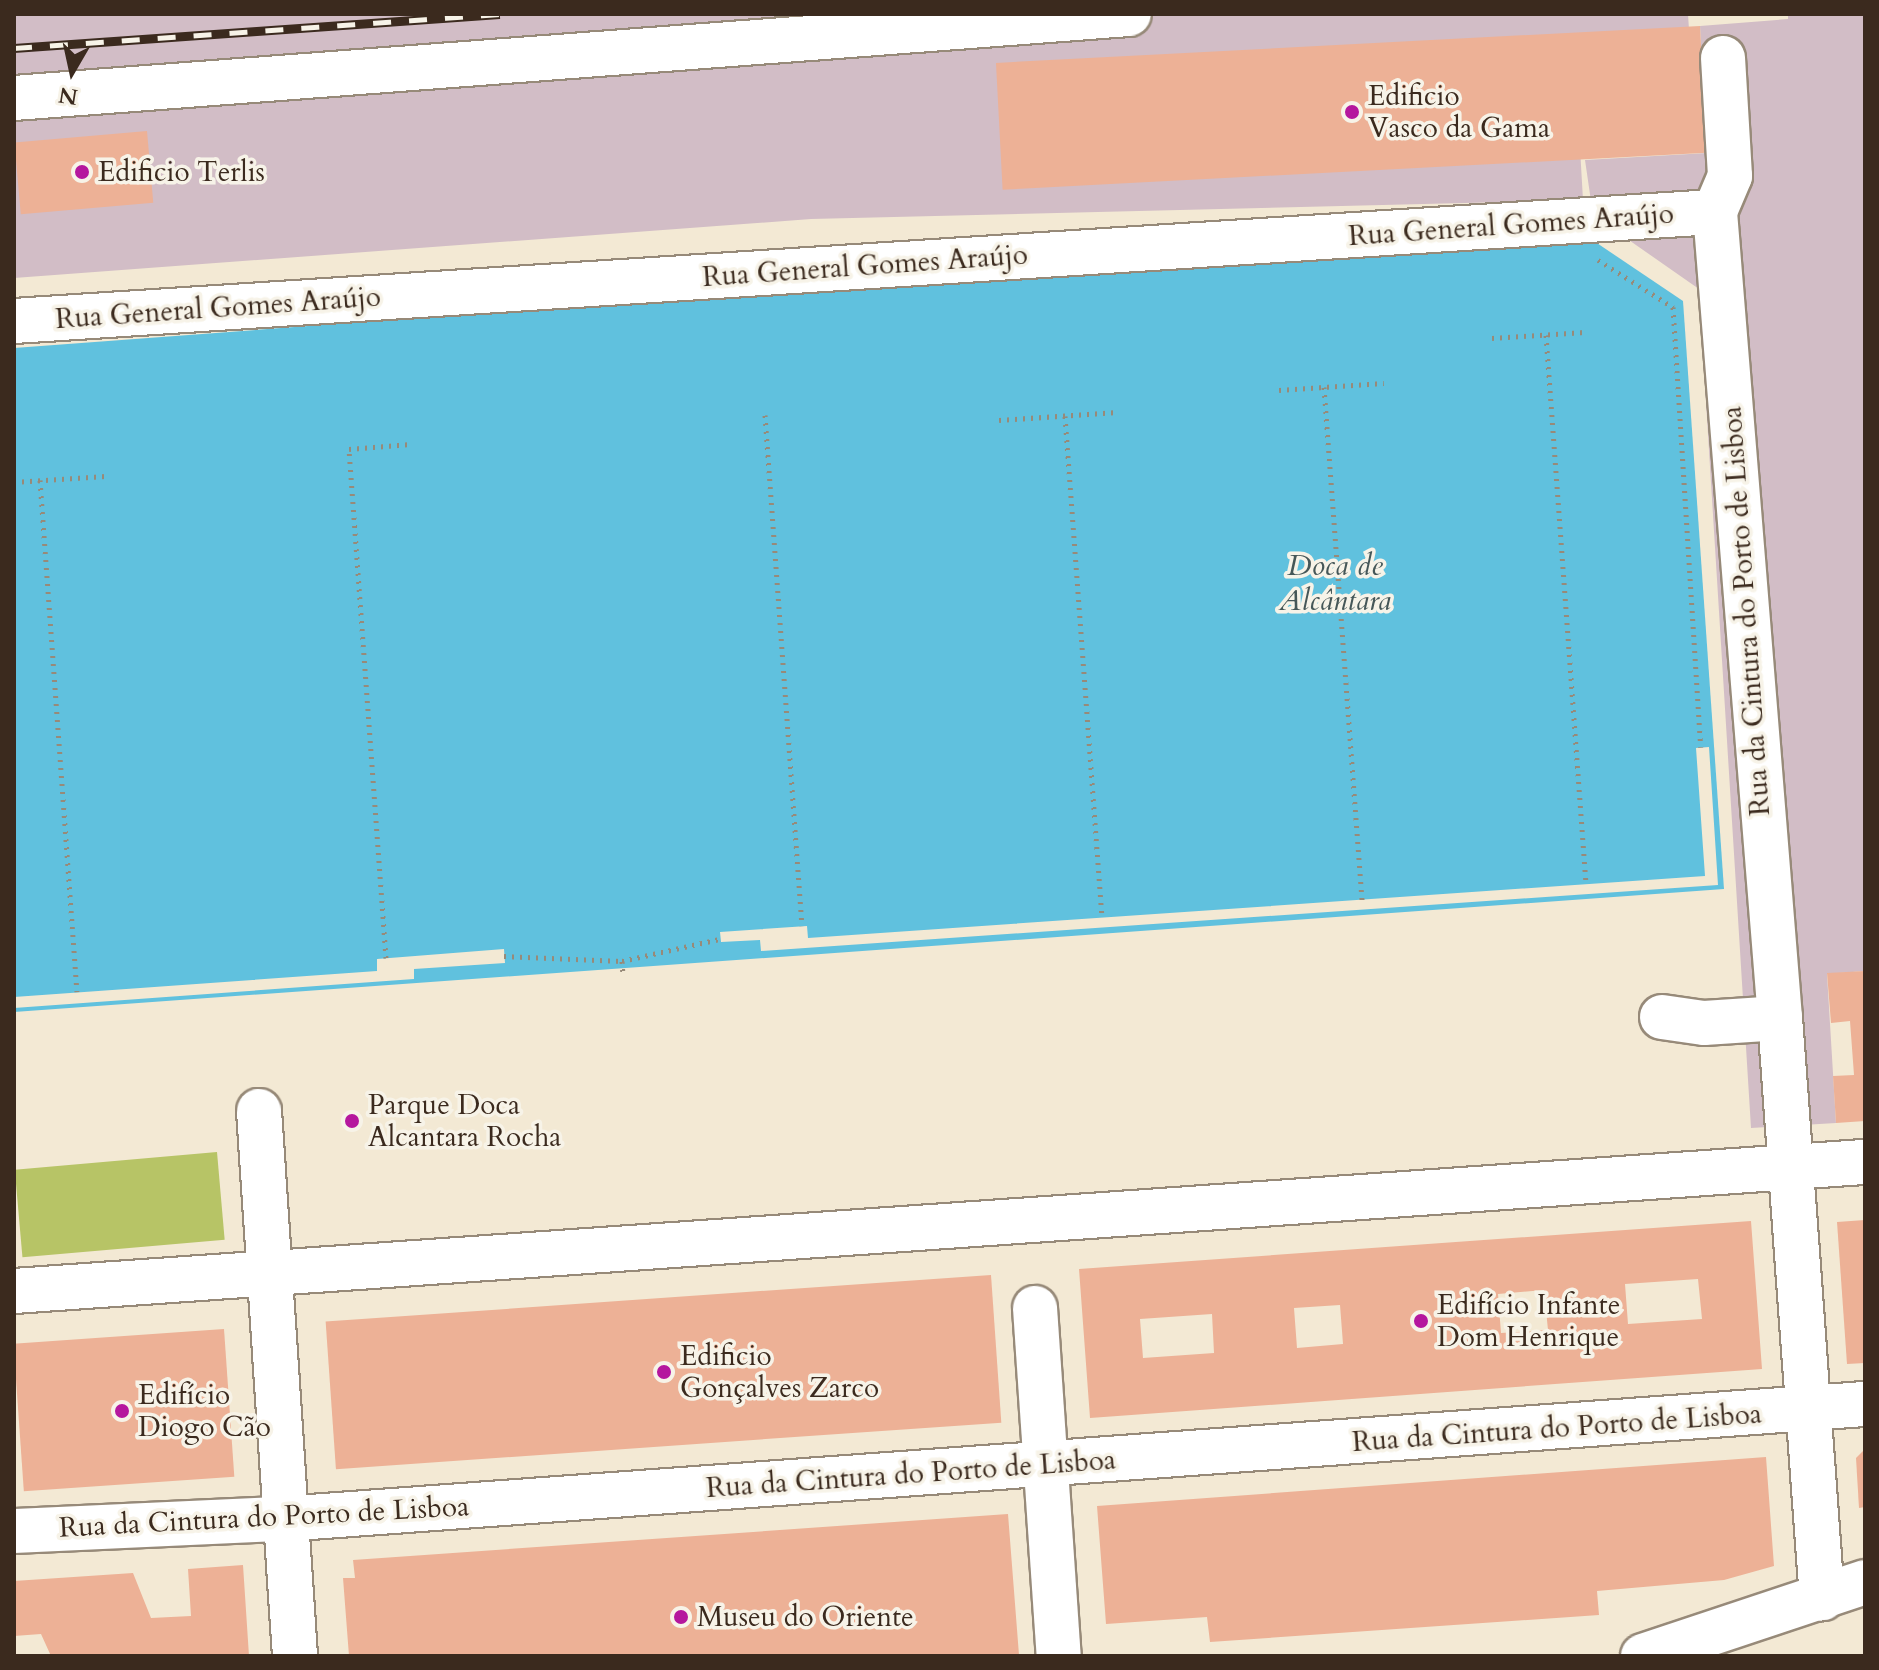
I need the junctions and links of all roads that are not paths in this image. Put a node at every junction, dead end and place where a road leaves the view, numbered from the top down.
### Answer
1 (1129, 14) edge
2 (1723, 58) dead end
3 (14, 98) edge
4 (1715, 212) junction
5 (14, 321) edge
6 (1662, 1017) dead end
7 (1780, 1018) junction
8 (259, 1111) dead end
9 (1788, 1154) junction
10 (1865, 1162) edge
11 (269, 1273) junction
12 (14, 1291) edge
13 (1035, 1308) dead end
14 (1865, 1404) edge
15 (1807, 1409) junction
16 (1043, 1464) junction
17 (283, 1519) junction
18 (14, 1531) edge
19 (1865, 1582) edge
20 (1822, 1598) junction
21 (295, 1656) edge
22 (1059, 1656) edge
23 (1643, 1656) edge

1 - 3 street
2 - 4 street, Rua da Cintura do Porto de Lisboa
4 - 5 street, Rua General Gomes Araújo
4 - 7 street, Rua da Cintura do Porto de Lisboa
6 - 7 street
7 - 9 street, Rua da Cintura do Porto de Lisboa
8 - 11 street
9 - 10 street
9 - 11 street
9 - 15 street, Rua da Cintura do Porto de Lisboa
11 - 12 street
11 - 17 street
13 - 16 street
14 - 15 street, Rua da Cintura do Porto de Lisboa
15 - 16 street, Rua da Cintura do Porto de Lisboa
15 - 20 street, Rua da Cintura do Porto de Lisboa
16 - 17 street, Rua da Cintura do Porto de Lisboa
16 - 22 street
17 - 18 street, Rua da Cintura do Porto de Lisboa
17 - 21 street
19 - 20 street
20 - 23 street

